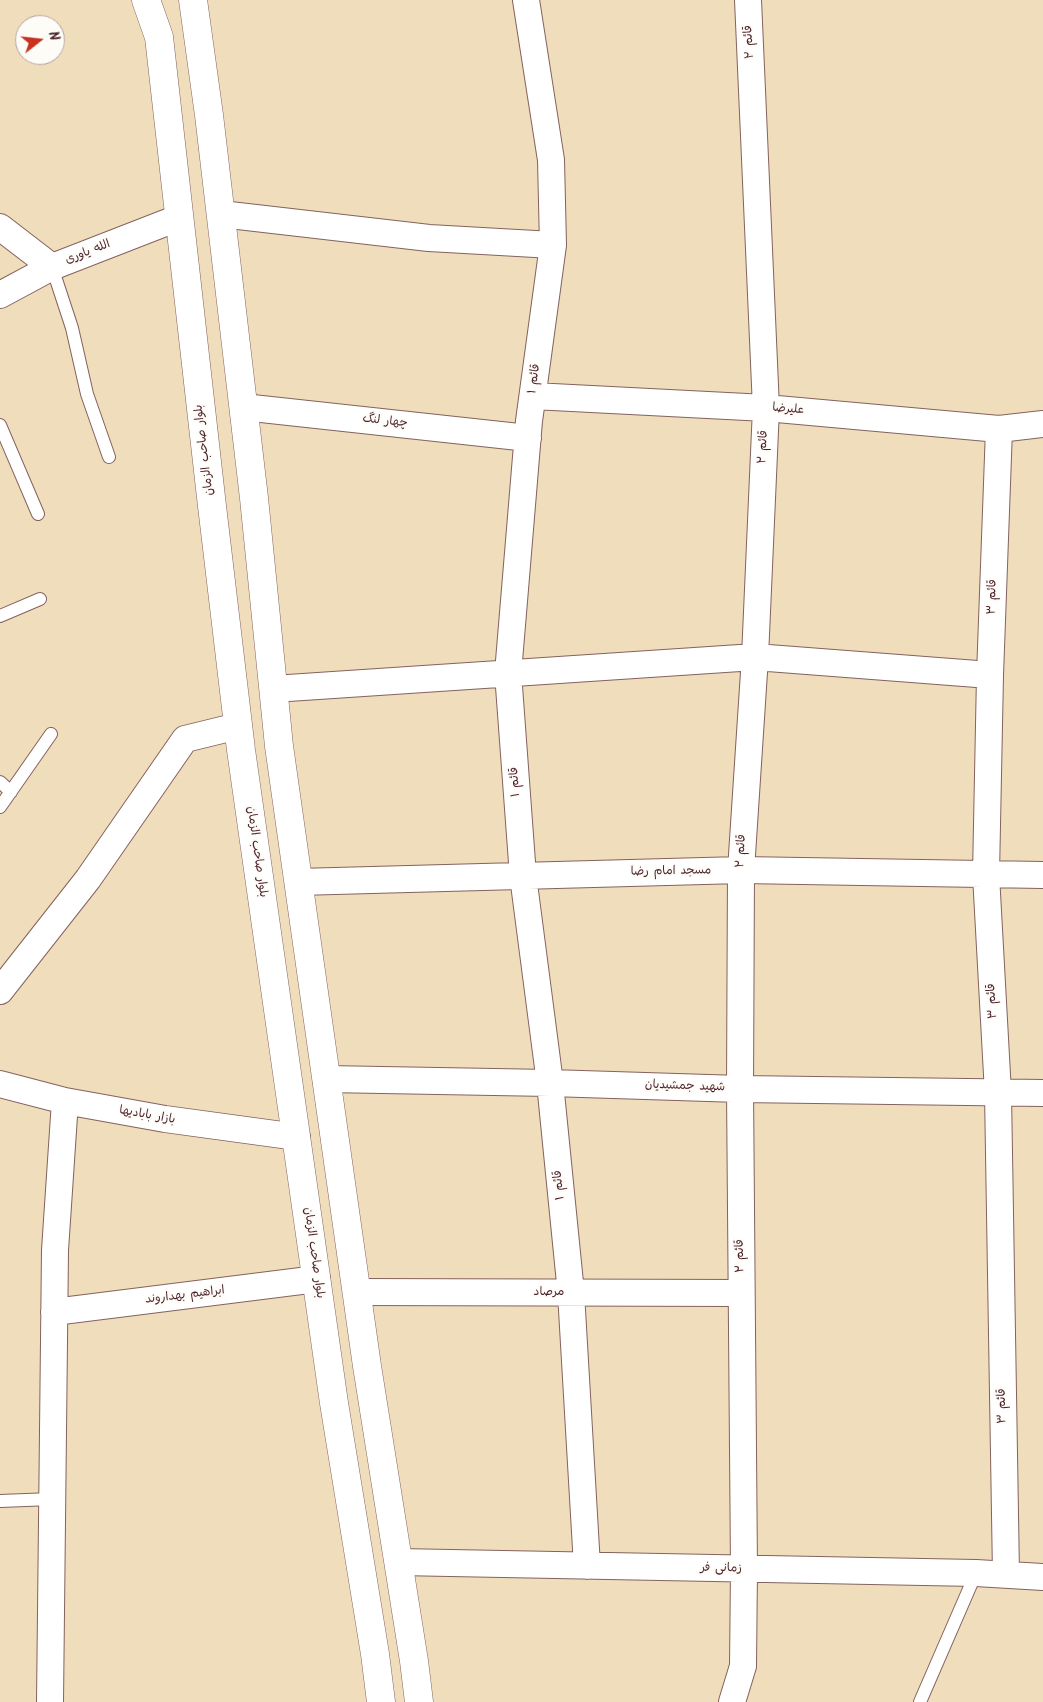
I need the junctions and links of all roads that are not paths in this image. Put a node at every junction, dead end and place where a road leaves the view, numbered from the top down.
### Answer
1 (146, 0) edge
2 (193, 0) edge
3 (526, 0) edge
4 (748, 0) edge
5 (221, 214) junction
6 (178, 218) junction
7 (0, 227) edge
8 (553, 246) junction
9 (52, 267) junction
10 (0, 295) edge
11 (533, 396) junction
12 (243, 407) junction
13 (766, 408) junction
14 (1043, 424) edge
15 (0, 425) edge
16 (999, 429) junction
17 (528, 438) junction
18 (109, 457) dead end
19 (38, 514) dead end
20 (40, 599) dead end
21 (0, 616) edge
22 (755, 657) junction
23 (508, 673) junction
24 (990, 676) junction
25 (273, 689) junction
26 (238, 726) junction
27 (51, 734) dead end
28 (0, 782) edge
29 (11, 792) junction
30 (0, 807) edge
31 (741, 870) junction
32 (986, 875) junction
33 (1043, 875) edge
34 (523, 876) junction
35 (298, 882) junction
36 (0, 991) edge
37 (326, 1078) junction
38 (550, 1082) junction
39 (0, 1084) edge
40 (740, 1089) junction
41 (998, 1093) junction
42 (1043, 1093) edge
43 (65, 1101) junction
44 (334, 1133) junction
45 (297, 1137) junction
46 (317, 1279) junction
47 (357, 1292) junction
48 (571, 1293) junction
49 (741, 1293) junction
50 (54, 1312) junction
51 (52, 1500) junction
52 (0, 1501) edge
53 (398, 1562) junction
54 (588, 1566) junction
55 (744, 1569) junction
56 (976, 1573) junction
57 (1006, 1574) junction
58 (1043, 1576) edge
59 (50, 1702) edge
60 (381, 1702) edge
61 (419, 1702) edge
62 (732, 1702) edge
63 (920, 1702) edge

1 - 6 main road, بلوار صاحب الزمان
2 - 5 main road
3 - 8 street, قائم ۱
4 - 13 street, قائم ۲
5 - 8 street
5 - 12 main road
6 - 9 street, الله یاوری
6 - 26 main road, بلوار صاحب الزمان
7 - 9 street
8 - 11 street, قائم ۱
9 - 10 street, الله یاوری
9 - 18 lane
11 - 13 street, علیرضا
11 - 17 street, قائم ۱
12 - 17 street, چهار لنگ
12 - 25 main road
13 - 16 street, علیرضا
13 - 22 street, قائم ۲
14 - 16 street, علیرضا
15 - 19 lane
16 - 24 street, قائم ۳
17 - 23 street, قائم ۱
20 - 21 lane
22 - 23 street
22 - 24 street
22 - 31 street, قائم ۲
23 - 25 street
23 - 34 street, قائم ۱
24 - 32 street, قائم ۳
25 - 35 main road
26 - 36 street
26 - 45 main road, بلوار صاحب الزمان
27 - 29 lane
28 - 29 lane
29 - 30 lane
31 - 32 street, مسجد امام رضا
31 - 34 street, مسجد امام رضا
31 - 40 street, قائم ۲
32 - 33 street, مسجد امام رضا
32 - 41 street, قائم ۳
34 - 35 street, مسجد امام رضا
34 - 38 street, قائم ۱
35 - 37 main road
37 - 38 street, شهید جمشیدیان
37 - 44 main road
38 - 40 street, شهید جمشیدیان
38 - 48 street, قائم ۱
39 - 43 street, بازار بابادیها
40 - 41 street, شهید جمشیدیان
40 - 49 street, قائم ۲
41 - 42 street, شهید جمشیدیان
41 - 57 street, قائم ۳
43 - 45 street, بازار بابادیها
43 - 50 street
44 - 45 main road
44 - 47 main road
45 - 46 main road, بلوار صاحب الزمان
46 - 50 street, ابراهیم بهداروند
46 - 60 main road, بلوار صاحب الزمان
47 - 48 street, مرصاد
47 - 53 main road
48 - 49 street, مرصاد
48 - 54 street, قائم ۱
49 - 55 street, قائم ۲
50 - 51 street
51 - 52 lane
51 - 59 street
53 - 54 street, زمانی فر
53 - 61 main road
54 - 55 street, زمانی فر
55 - 56 street, زمانی فر
55 - 62 street, قائم ۲
56 - 57 street, زمانی فر
56 - 63 lane
57 - 58 street, زمانی فر

